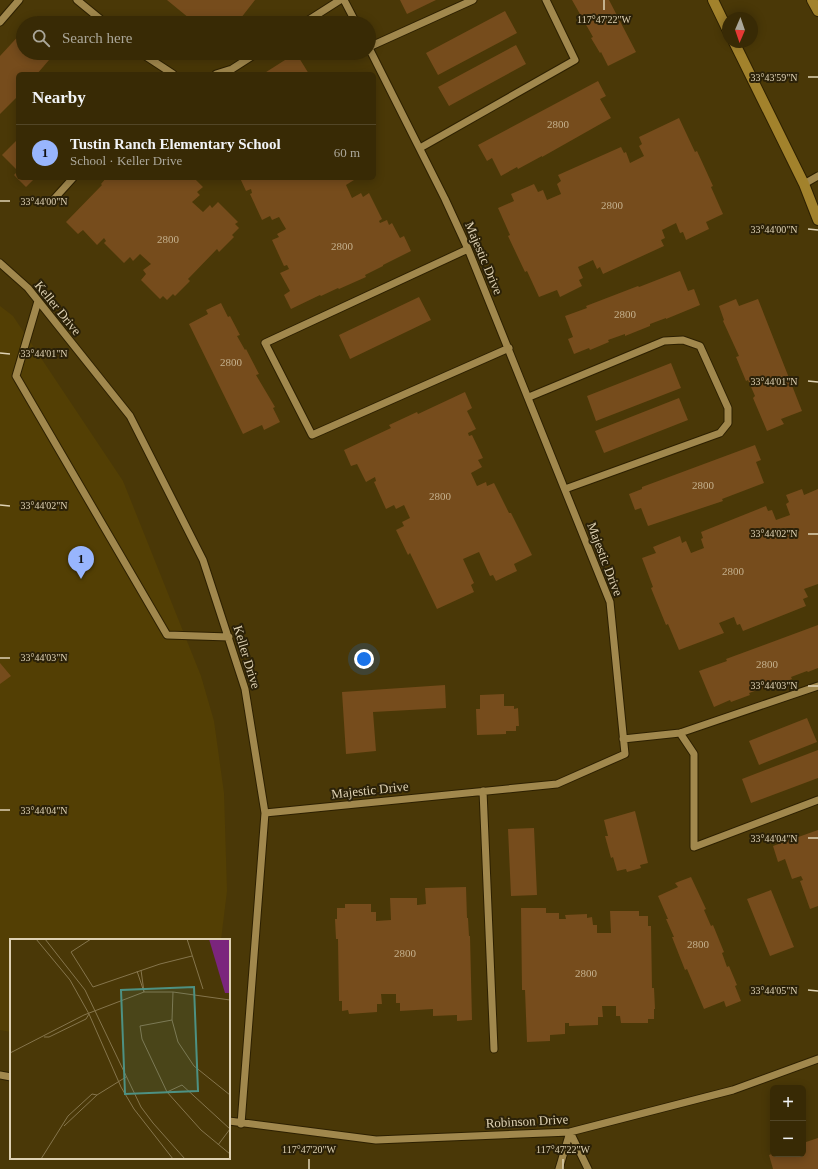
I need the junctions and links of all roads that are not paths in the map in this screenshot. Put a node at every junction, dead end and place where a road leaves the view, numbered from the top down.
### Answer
1 (19, 0) edge
2 (77, 0) edge
3 (340, 0) edge
4 (344, 0) edge
5 (473, 0) edge
6 (546, 0) edge
7 (713, 0) edge
8 (812, 0) edge
9 (818, 10) edge
10 (96, 16) edge
11 (315, 16) edge
12 (352, 16) edge
13 (722, 19) edge
14 (0, 22) edge
15 (376, 45) edge
16 (737, 48) edge
17 (151, 60) edge
18 (246, 60) edge
19 (375, 60) edge
20 (169, 72) edge
21 (222, 72) edge
22 (420, 148) junction
23 (818, 176) edge
24 (71, 180) edge
25 (804, 184) junction
26 (54, 199) dead end
27 (818, 220) edge
28 (468, 250) junction
29 (0, 263) edge
30 (38, 301) junction
31 (509, 348) junction
32 (528, 397) junction
33 (565, 489) junction
34 (229, 637) junction
35 (818, 686) edge
36 (680, 733) junction
37 (623, 739) junction
38 (483, 791) junction
39 (818, 800) edge
40 (265, 813) junction
41 (494, 1049) dead end
42 (818, 1059) edge
43 (0, 1075) edge
44 (10, 1077) edge
45 (230, 1121) edge
46 (241, 1124) junction
47 (570, 1132) junction
48 (559, 1169) edge
49 (588, 1169) edge

1 - 14 street
2 - 10 street
3 - 11 street
4 - 12 street
5 - 15 street
6 - 22 street
7 - 13 main road
8 - 9 main road
16 - 25 main road
17 - 20 street
18 - 21 street
19 - 22 street, Majestic Drive
22 - 28 street, Majestic Drive
23 - 25 street
24 - 26 street
25 - 27 main road
28 - 31 street, Majestic Drive
28 - 31 street
29 - 30 street, Keller Drive
30 - 34 street, Keller Drive
30 - 34 street
31 - 32 street, Majestic Drive
32 - 33 street, Majestic Drive
32 - 33 street
33 - 37 street, Majestic Drive
34 - 40 street, Keller Drive
35 - 36 street
36 - 37 street
36 - 39 street
37 - 38 street, Majestic Drive
38 - 40 street, Majestic Drive
38 - 41 street
40 - 46 street, Keller Drive
42 - 47 street, Robinson Drive
43 - 44 street
45 - 46 street, Robinson Drive
46 - 47 street, Robinson Drive
47 - 48 street
47 - 49 street

